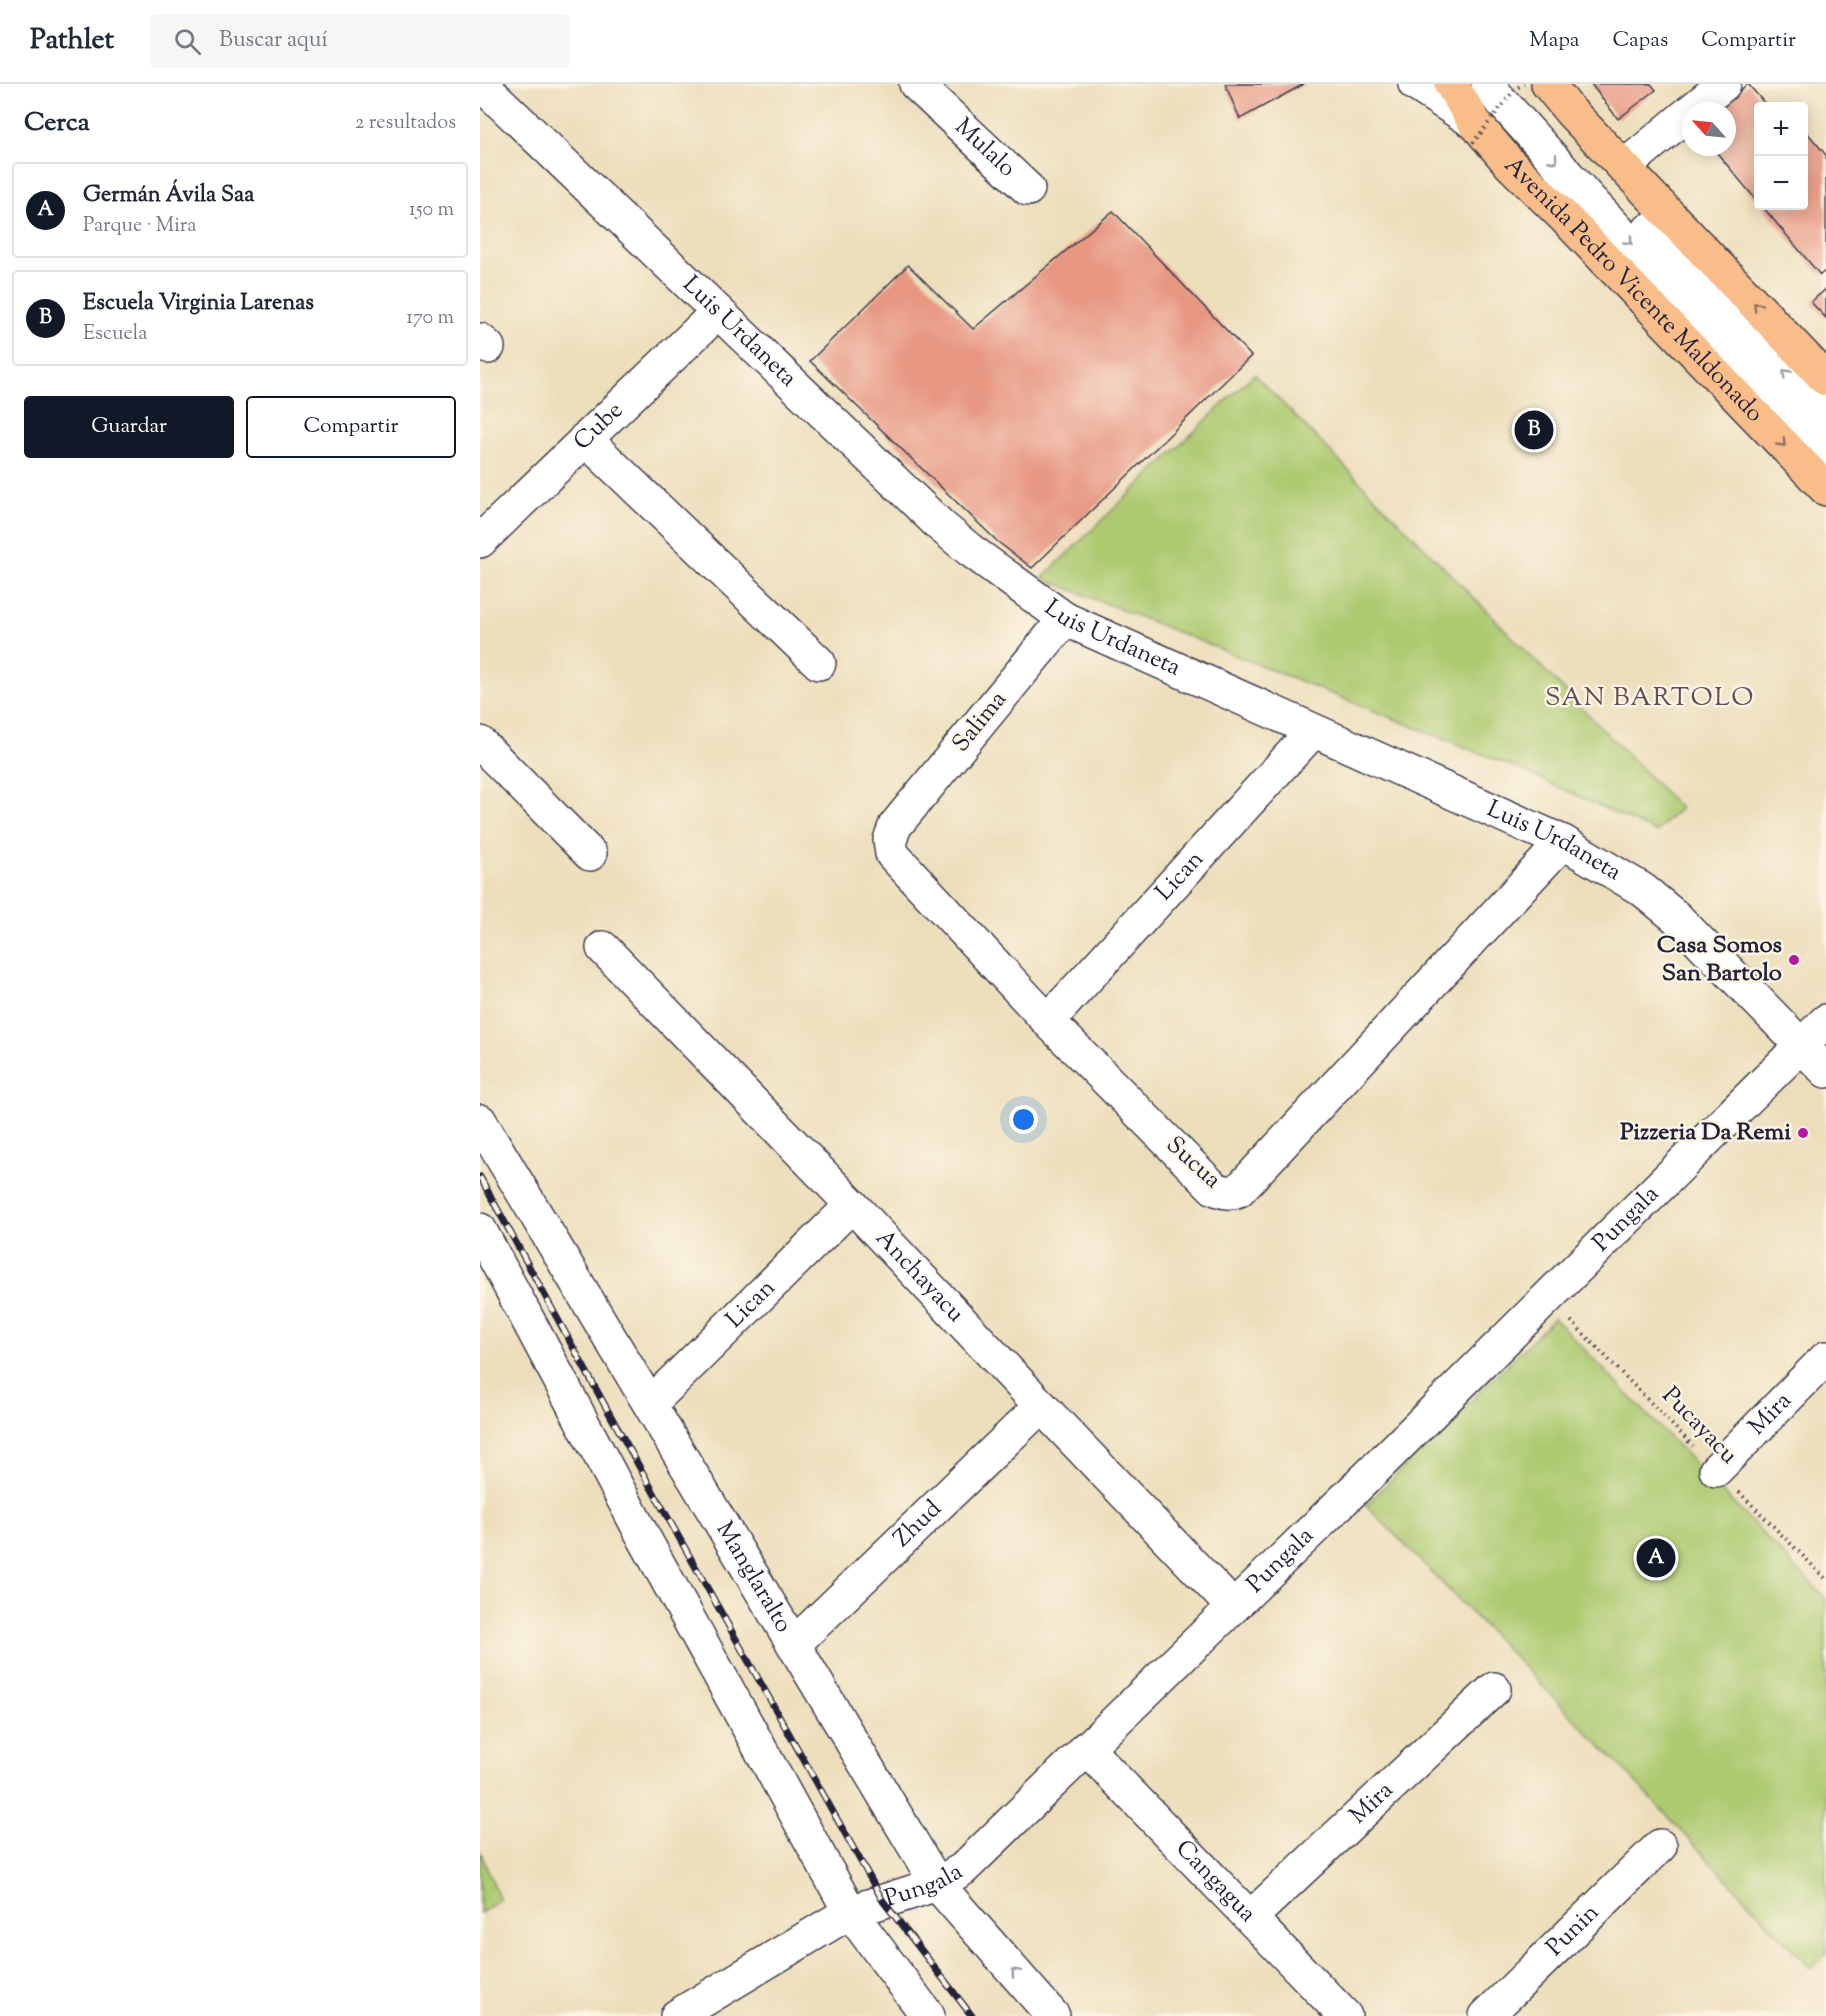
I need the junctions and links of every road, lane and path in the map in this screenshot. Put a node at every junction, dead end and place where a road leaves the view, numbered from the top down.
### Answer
1 (481, 84) edge
2 (916, 84) edge
3 (1416, 84) edge
4 (1451, 84) edge
5 (1488, 84) edge
6 (1517, 84) edge
7 (1524, 84) edge
8 (1548, 84) edge
9 (1724, 84) edge
10 (1702, 102) edge
11 (1682, 119) edge
12 (1474, 133) junction
13 (1624, 167) junction
14 (1028, 189) dead end
15 (718, 312) junction
16 (1826, 379) edge
17 (1826, 415) edge
18 (585, 439) junction
19 (1826, 451) edge
20 (1826, 489) edge
21 (480, 541) edge
22 (1065, 619) junction
23 (819, 663) dead end
24 (1313, 731) junction
25 (480, 743) edge
26 (895, 826) joint
27 (1563, 842) junction
28 (590, 854) dead end
29 (603, 948) dead end
30 (1048, 1021) junction
31 (1826, 1021) edge
32 (1802, 1046) junction
33 (1826, 1071) edge
34 (480, 1121) edge
35 (852, 1205) junction
36 (480, 1230) edge
37 (1547, 1297) junction
38 (1826, 1358) edge
39 (650, 1404) junction
40 (1041, 1406) junction
41 (1716, 1470) junction
42 (1826, 1579) edge
43 (1233, 1607) junction
44 (795, 1643) junction
45 (1494, 1689) dead end
46 (1086, 1748) junction
47 (1660, 1846) dead end
48 (937, 1884) junction
49 (850, 1912) junction
50 (1251, 1917) junction
51 (677, 2016) edge
52 (928, 2016) edge
53 (1053, 2016) edge
54 (1345, 2016) edge
55 (1486, 2016) edge

1 - 15 street, Luis Urdaneta
2 - 14 street, Mulalo
3 - 12 street
4 - 12 main road, Avenida Pedro Vicente Maldonado
5 -> 19 street
17 -> 6 street
7 - 12 path, bridge
8 - 13 main road
9 - 10 street
11 - 13 street
12 -> 20 main road, Avenida Pedro Vicente Maldonado
16 -> 13 main road
15 - 18 street, Cube
15 - 22 street, Luis Urdaneta
18 - 21 street, Cube
18 - 23 street
22 - 24 street, Luis Urdaneta
22 - 26 street, Salima
24 - 27 street, Luis Urdaneta
24 - 30 street, Lican
25 - 28 street
26 - 30 street, Sucua
27 - 30 street, Sucua
27 - 32 street, Luis Urdaneta
29 - 35 street, Anchayacu
31 - 32 street, Pungala
32 - 33 street, Luis Urdaneta
32 - 37 street, Pungala
34 - 39 street, Manglaralto
35 - 39 street, Lican
35 - 40 street, Anchayacu
36 - 49 street
37 - 41 path, Pucayacu
37 - 43 street, Pungala
38 - 41 street, Mira
39 - 44 street, Manglaralto
40 - 43 street, Anchayacu
40 - 44 street, Zhud
41 - 42 path, Pucayacu
43 - 46 street, Pungala
44 - 48 street, Manglaralto
45 - 50 street, Mira
46 - 48 street, Pungala
46 - 50 street, Cangagua
47 - 55 street, Punin
48 - 49 street, Pungala
53 -> 48 street, Manglaralto
49 - 51 street, Pungala
49 - 52 street
50 - 54 street, Cangagua

